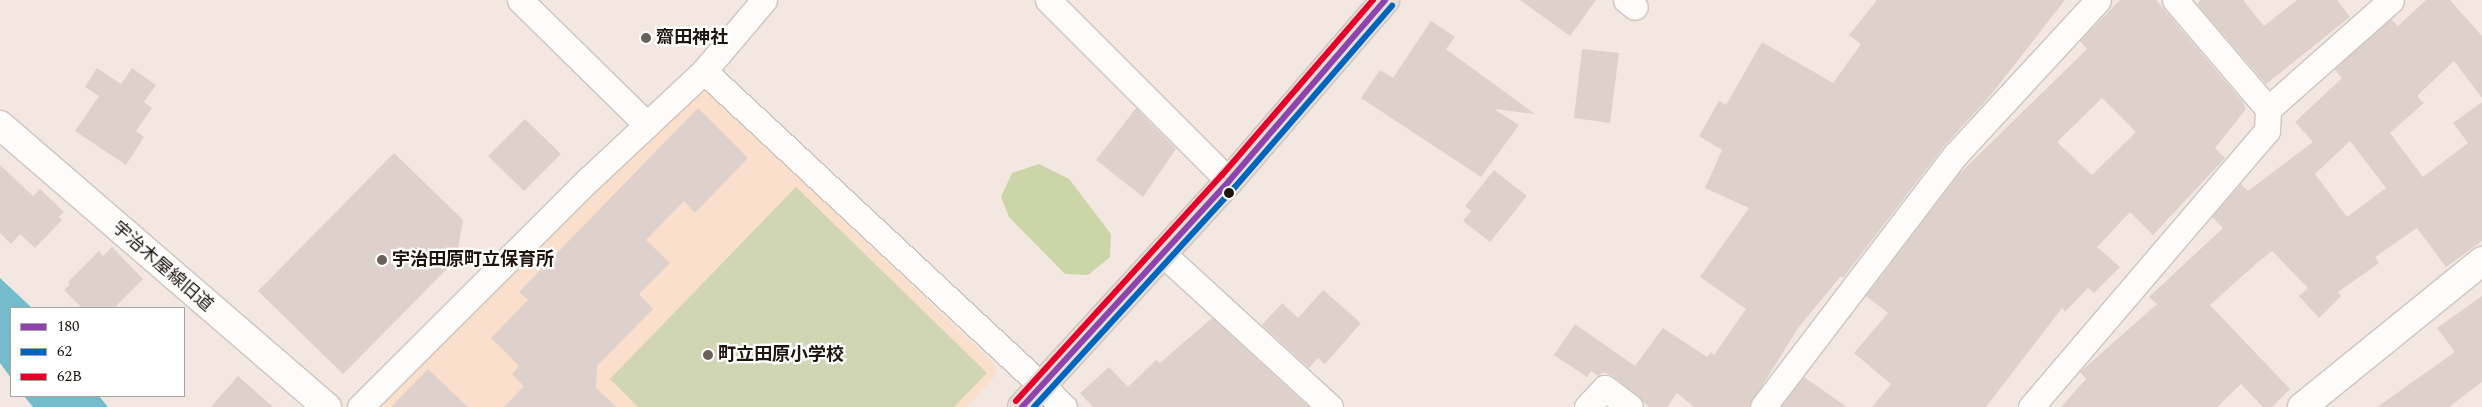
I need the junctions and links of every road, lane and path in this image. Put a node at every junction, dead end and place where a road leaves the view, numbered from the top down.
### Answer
1 (520, 0) edge
2 (764, 0) edge
3 (1048, 0) edge
4 (1385, 0) edge
5 (2098, 0) edge
6 (2175, 0) edge
7 (2391, 0) edge
8 (704, 71) junction
9 (2268, 109) junction
10 (0, 125) edge
11 (647, 125) junction
12 (1229, 181) junction
13 (1162, 253) junction
14 (2482, 260) edge
15 (1041, 386) junction
16 (327, 407) edge
17 (360, 407) edge
18 (1022, 407) edge
19 (1064, 407) edge
20 (1330, 407) edge
21 (1587, 407) edge
22 (1630, 407) edge
23 (1763, 407) edge
24 (2031, 407) edge
25 (2302, 407) edge

1 - 11 street
2 - 8 street
3 - 12 street
4 - 12 highway
5 - 23 street
6 - 9 street
7 - 9 street
8 - 11 street
8 - 15 street
9 - 24 street
10 - 16 street, 宇治木屋線旧道
11 - 17 street
12 - 13 highway
13 - 15 highway
13 - 20 street
14 - 25 street
15 - 18 highway
15 - 19 street
21 - 22 street

